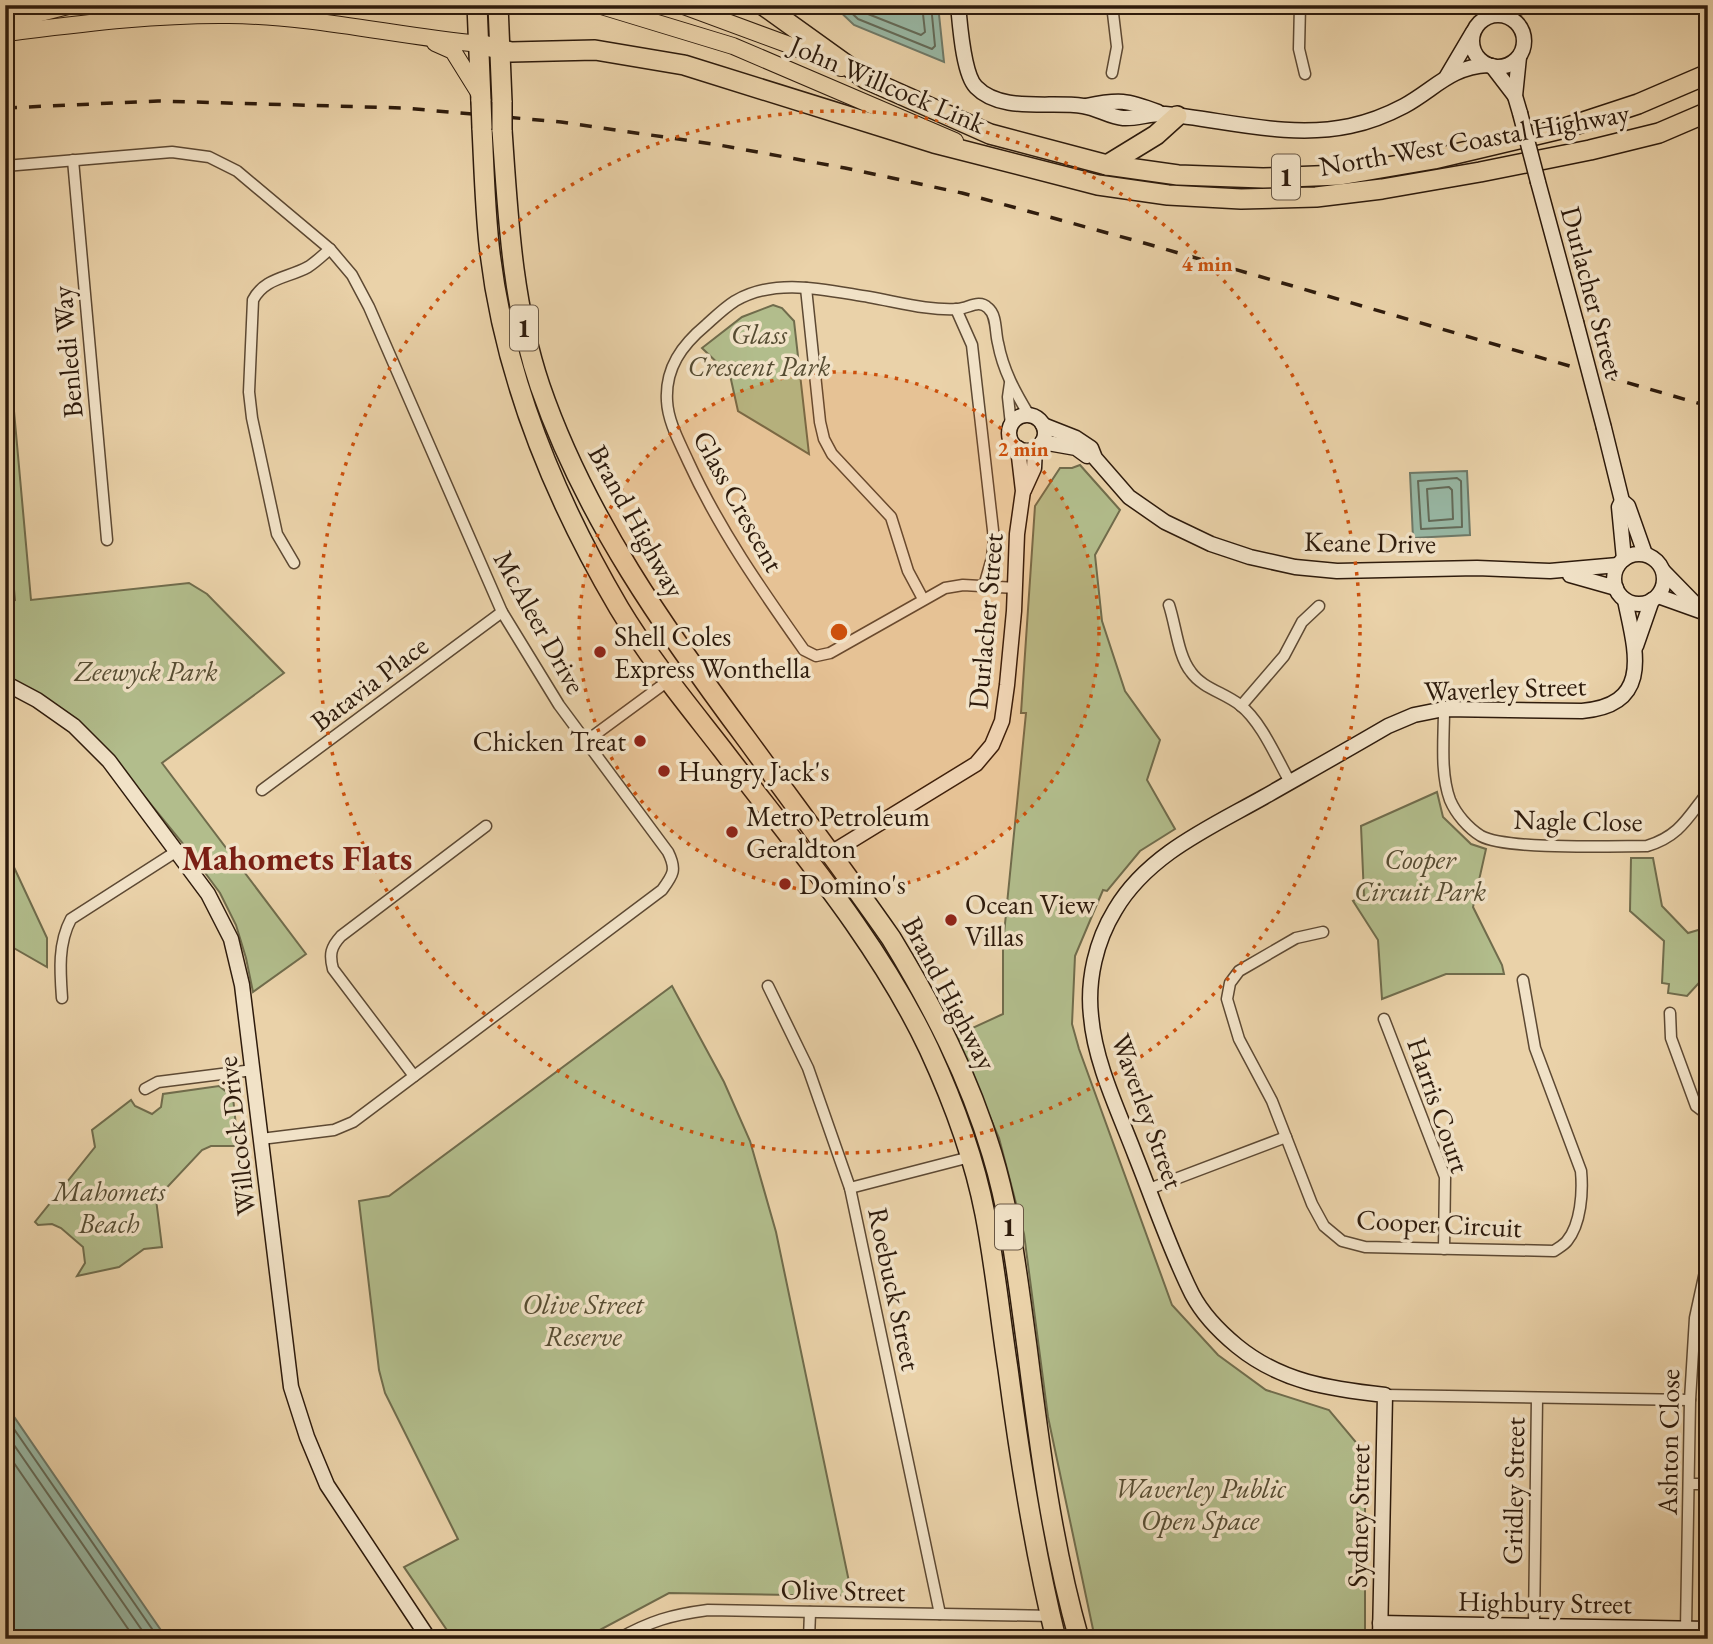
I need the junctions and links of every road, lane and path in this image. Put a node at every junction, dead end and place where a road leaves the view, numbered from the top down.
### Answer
1 (72, 5) edge
2 (598, 5) edge
3 (681, 5) edge
4 (763, 5) edge
5 (958, 5) edge
6 (1112, 5) edge
7 (1300, 5) edge
8 (1526, 5) edge
9 (477, 8) edge
10 (498, 9) edge
11 (1498, 15) junction
12 (5, 22) edge
13 (1475, 30) junction
14 (5, 33) edge
15 (423, 38) junction
16 (479, 44) junction
17 (500, 51) junction
18 (560, 53) junction
19 (1518, 57) junction
20 (1490, 65) junction
21 (1112, 73) dead end
22 (1708, 74) edge
23 (1306, 75) dead end
24 (1447, 76) junction
25 (866, 79) junction
26 (501, 96) junction
27 (1515, 96) junction
28 (481, 98) junction
29 (1708, 113) edge
30 (1170, 115) junction
31 (1708, 125) edge
32 (1659, 133) junction
33 (998, 159) junction
34 (73, 160) junction
35 (1107, 165) junction
36 (5, 166) edge
37 (330, 249) junction
38 (806, 288) junction
39 (956, 309) junction
40 (1010, 383) junction
41 (1029, 415) junction
42 (1011, 425) junction
43 (1043, 425) junction
44 (1038, 445) junction
45 (1018, 448) junction
46 (1095, 458) junction
47 (1023, 491) junction
48 (1622, 501) junction
49 (107, 540) dead end
50 (1645, 554) junction
51 (1621, 562) junction
52 (294, 563) dead end
53 (1550, 571) junction
54 (1664, 572) junction
55 (984, 586) junction
56 (1016, 588) junction
57 (1616, 588) junction
58 (1655, 598) junction
59 (923, 599) junction
60 (1625, 600) junction
61 (1168, 605) dead end
62 (1319, 606) dead end
63 (502, 612) junction
64 (1706, 613) edge
65 (1636, 647) junction
66 (691, 664) junction
67 (668, 679) junction
68 (5, 683) edge
69 (1241, 706) junction
70 (1444, 709) junction
71 (584, 741) junction
72 (1290, 782) junction
73 (262, 790) dead end
74 (1708, 792) edge
75 (486, 826) dead end
76 (177, 851) junction
77 (831, 853) junction
78 (811, 866) junction
79 (1323, 932) dead end
80 (1524, 980) dead end
81 (768, 986) dead end
82 (62, 998) dead end
83 (1670, 1013) dead end
84 (1384, 1019) dead end
85 (253, 1070) junction
86 (414, 1076) junction
87 (145, 1089) dead end
88 (1708, 1115) edge
89 (1286, 1138) junction
90 (261, 1139) junction
91 (970, 1157) junction
92 (850, 1188) junction
93 (1149, 1189) junction
94 (1444, 1249) junction
95 (1708, 1258) edge
96 (1385, 1395) junction
97 (1537, 1398) junction
98 (1690, 1400) junction
99 (1689, 1484) junction
100 (1708, 1484) edge
101 (810, 1612) junction
102 (940, 1614) junction
103 (1051, 1616) junction
104 (1072, 1616) junction
105 (1380, 1623) junction
106 (1534, 1626) junction
107 (1686, 1629) junction
108 (1708, 1629) edge
109 (429, 1639) edge
110 (618, 1639) edge
111 (809, 1639) edge
112 (1056, 1639) edge
113 (1079, 1639) edge
114 (1380, 1639) edge

1 - 12 main road
2 - 33 main road, John Willcock Link
3 - 25 main road, John Willcock Link
4 - 25 highway, 1
5 - 30 street
6 - 21 street
7 - 23 street
8 - 11 street
9 - 16 highway, 1
10 - 17 highway, Brand Highway / 1
11 - 13 street
11 - 19 street
13 - 20 street
13 - 24 street
14 - 15 main road
15 - 16 main road
15 - 28 main road
16 - 17 highway
16 - 28 highway, 1
17 - 18 highway, 1
17 - 26 highway, Brand Highway / 1
18 - 26 highway, 1
18 - 33 highway, 1
19 - 20 street
19 - 27 street, Durlacher Street
20 - 24 street
20 - 27 street, Durlacher Street
22 - 35 highway, North West Coastal Highway / 1
24 - 30 street
25 - 35 highway, North West Coastal Highway / 1
26 - 66 highway, Brand Highway / 1, bridge
27 - 48 street, Durlacher Street, bridge
28 - 67 highway, Brand Highway / 1, bridge
29 - 32 highway, North West Coastal Highway / 1
30 - 35 highway
31 - 32 highway
32 - 33 highway, North West Coastal Highway / 1
34 - 36 street, McAleer Drive
34 - 37 street, McAleer Drive
34 - 49 street, Benledi Way
37 - 52 street
37 - 63 street, McAleer Drive
38 - 39 street, Glass Crescent
38 - 59 street
38 - 59 street, Glass Crescent
39 - 40 street, Glass Crescent
39 - 55 street, Durlacher Street
40 - 41 street
40 - 42 street
41 - 42 street
41 - 43 street
42 - 45 street
43 - 44 street
43 - 46 street, Keane Drive
44 - 45 street
44 - 46 street, Keane Drive
44 - 47 street, Durlacher Street
45 - 47 street, Durlacher Street
46 - 53 street, Keane Drive
47 - 56 street, Durlacher Street
48 - 50 street, Durlacher Street
48 - 51 street, Durlacher Street
50 - 51 street
50 - 54 street
51 - 53 street, Keane Drive
51 - 57 street
53 - 57 street, Keane Drive
54 - 58 street
54 - 64 street
55 - 56 street, Glass Crescent
55 - 59 street, Glass Crescent
56 - 77 street, Durlacher Street
57 - 60 street
58 - 60 street
58 - 64 street
58 - 65 street, Waverley Street
60 - 65 street, Waverley Street
61 - 69 street
62 - 69 street
63 - 71 street, McAleer Drive
63 - 73 street, Batavia Place
65 - 70 street, Waverley Street
66 - 67 street
66 - 77 highway, Brand Highway / 1
67 - 71 street
67 - 78 highway, Brand Highway / 1
68 - 76 street, Willcock Drive
69 - 72 street
70 - 72 street, Waverley Street
70 - 74 street, Nagle Close
71 - 86 street, McAleer Drive
72 - 93 street, Waverley Street
75 - 86 street
76 - 82 street
76 - 85 street, Willcock Drive
77 - 78 street, Durlacher Street
77 - 104 highway, Brand Highway / 1
78 - 91 highway, Brand Highway / 1
79 - 89 street, Cooper Circuit
80 - 94 street, Cooper Circuit
81 - 92 street, Roebuck Street
83 - 88 street
84 - 94 street, Harris Court
85 - 87 street
85 - 90 street, Willcock Drive
86 - 90 street, McAleer Drive
89 - 93 street
89 - 94 street, Cooper Circuit
90 - 109 street, Willcock Drive
91 - 92 street
91 - 103 highway, Brand Highway / 1
92 - 102 street, Roebuck Street
93 - 96 street, Waverley Street
95 - 98 street, Ashton Close
96 - 97 street, Waverley Street
96 - 105 street, Sydney Street
97 - 98 street, Waverley Street
97 - 106 street, Gridley Street
98 - 99 street, Ashton Close
99 - 100 street
99 - 107 street, Ashton Close
101 - 102 street, Olive Street
101 - 110 street, Olive Street
101 - 111 street
102 - 103 street, Olive Street
103 - 104 street, Olive Street
103 - 112 highway, Brand Highway / 1
104 - 113 highway, Brand Highway / 1
105 - 106 street, Highbury Street
105 - 114 street, Sydney Street
106 - 107 street, Highbury Street
107 - 108 street, Highbury Street

